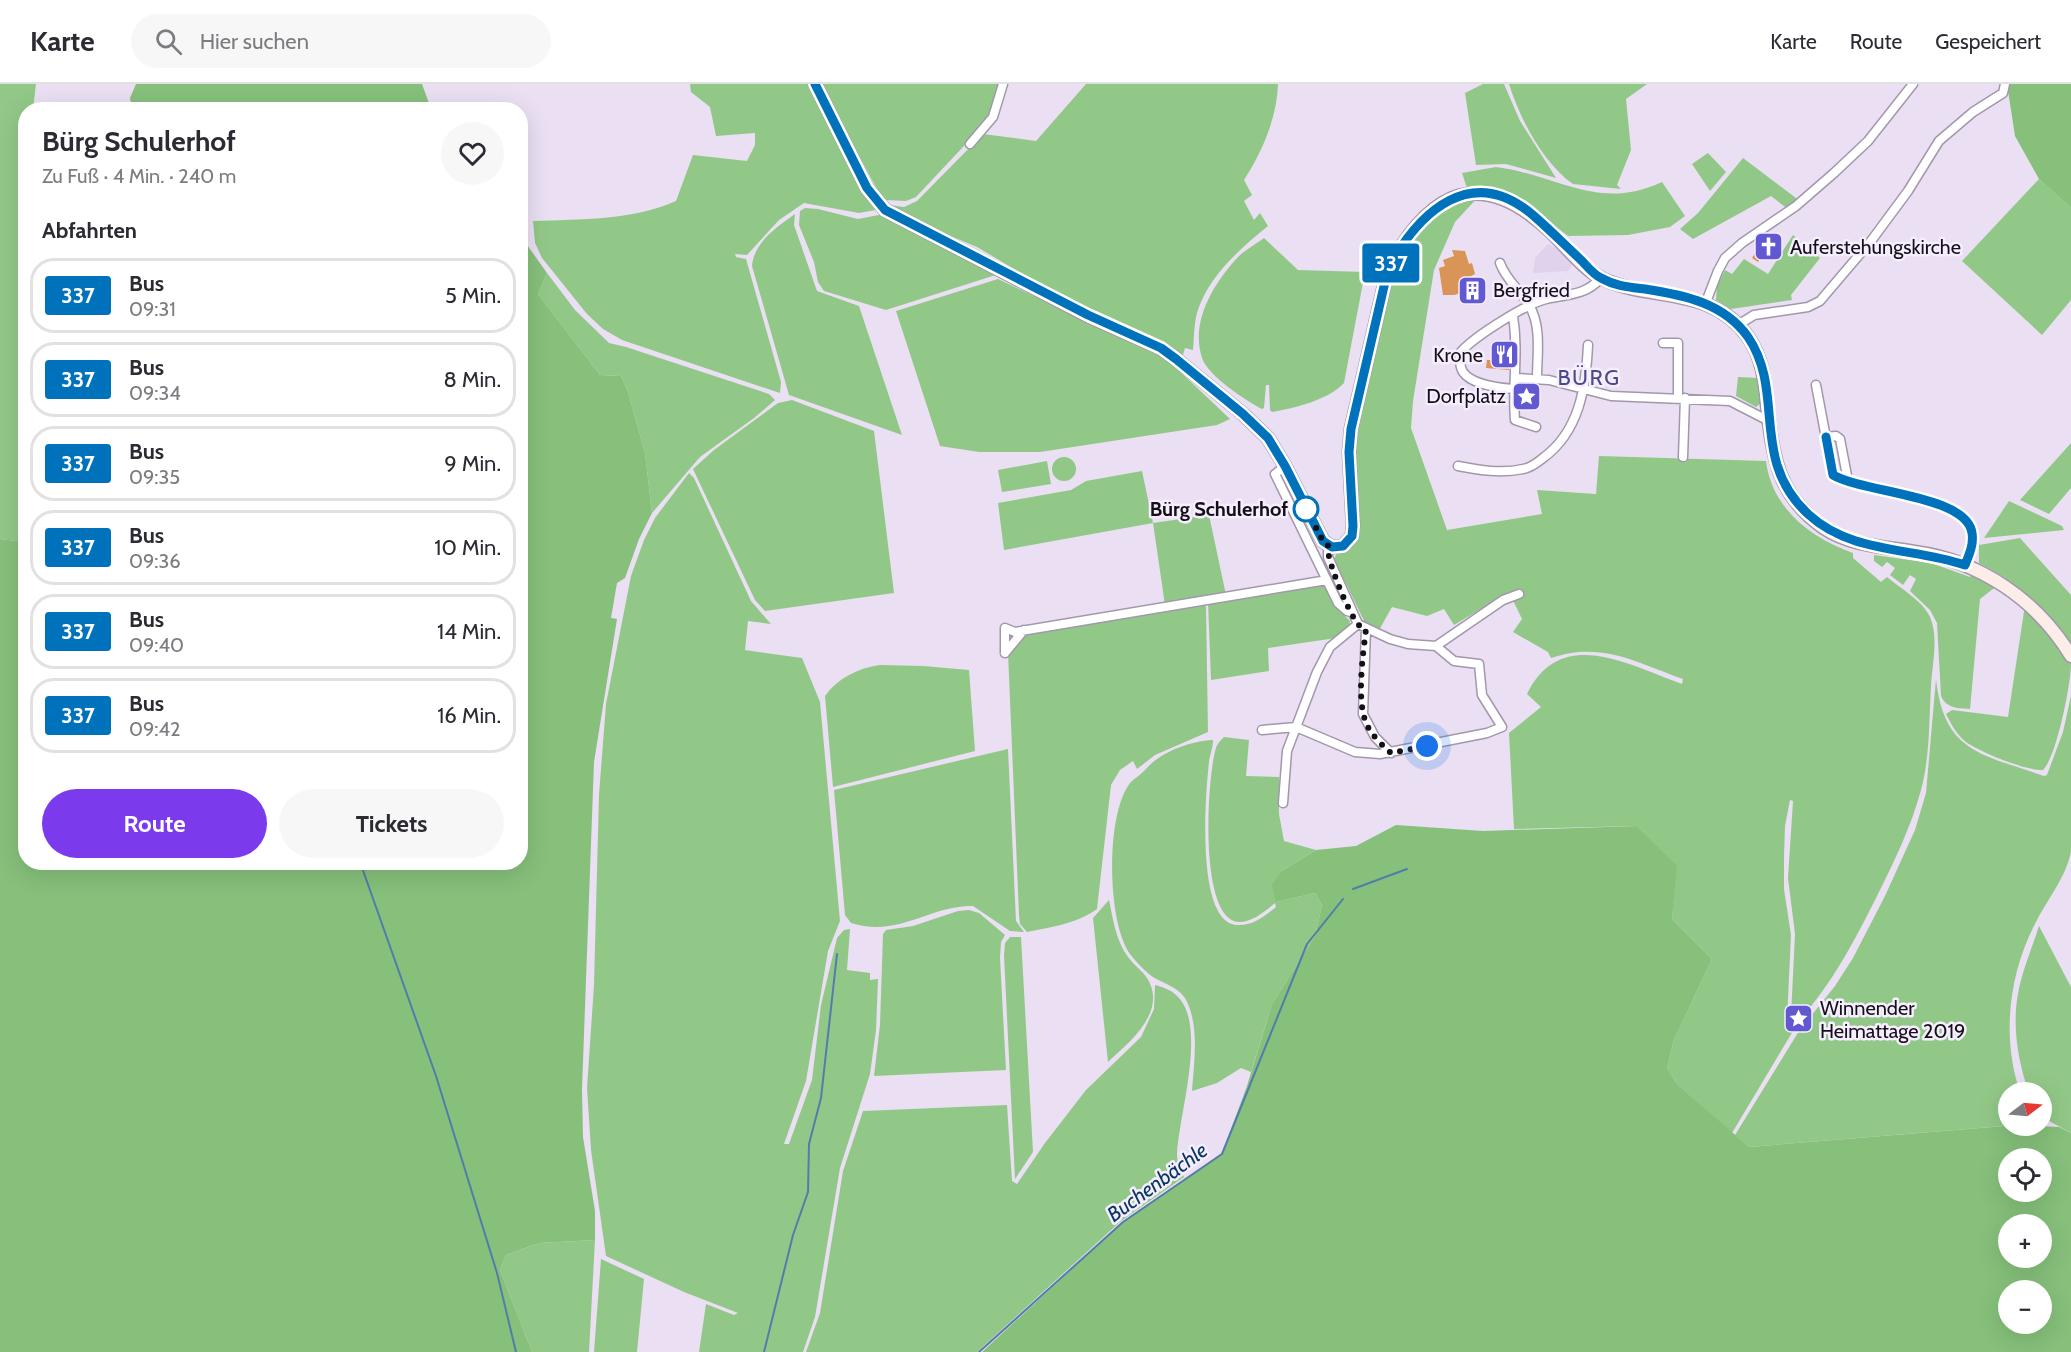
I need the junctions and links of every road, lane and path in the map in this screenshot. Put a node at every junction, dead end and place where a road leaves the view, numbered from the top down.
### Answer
1 (815, 84) edge
2 (1003, 84) edge
3 (1913, 84) edge
4 (2004, 89) edge
5 (970, 144) dead end
6 (1500, 263) dead end
7 (1601, 278) junction
8 (1706, 302) junction
9 (1530, 305) junction
10 (1513, 316) junction
11 (1738, 324) junction
12 (1663, 343) dead end
13 (1588, 345) dead end
14 (1516, 378) junction
15 (1537, 378) junction
16 (1816, 385) dead end
17 (1514, 389) junction
18 (1583, 389) junction
19 (1681, 398) junction
20 (1769, 421) junction
21 (1536, 427) dead end
22 (1826, 437) junction
23 (1683, 457) dead end
24 (1285, 466) junction
25 (1458, 466) dead end
26 (1848, 481) junction
27 (1328, 545) junction
28 (1965, 565) junction
29 (1327, 580) junction
30 (1520, 594) dead end
31 (1352, 612) junction
32 (1362, 627) junction
33 (1024, 630) dead end
34 (1436, 646) junction
35 (2071, 656) edge
36 (1296, 727) junction
37 (1262, 730) dead end
38 (1391, 753) junction
39 (1283, 803) dead end

1 - 24 street
2 - 5 street
3 - 8 street
4 - 11 street
6 - 9 street
7 - 8 street
7 - 9 street
7 - 27 street
8 - 11 street
9 - 10 street
9 - 15 street
10 - 14 street
10 - 17 street
11 - 20 street
12 - 19 street
13 - 18 street
14 - 15 street
14 - 17 street
15 - 18 street
16 - 22 street
17 - 21 street
18 - 19 street
18 - 25 street
19 - 20 street
19 - 23 street
20 - 28 street
22 - 26 street
22 - 26 street
24 - 27 street
24 - 29 street
26 - 28 street
27 - 31 street
28 - 35 street
29 - 31 street
29 - 33 street
30 - 34 street
31 - 32 street
32 - 34 street
32 - 36 street
32 - 38 street
34 - 38 street
36 - 37 street
36 - 38 street
36 - 39 street

